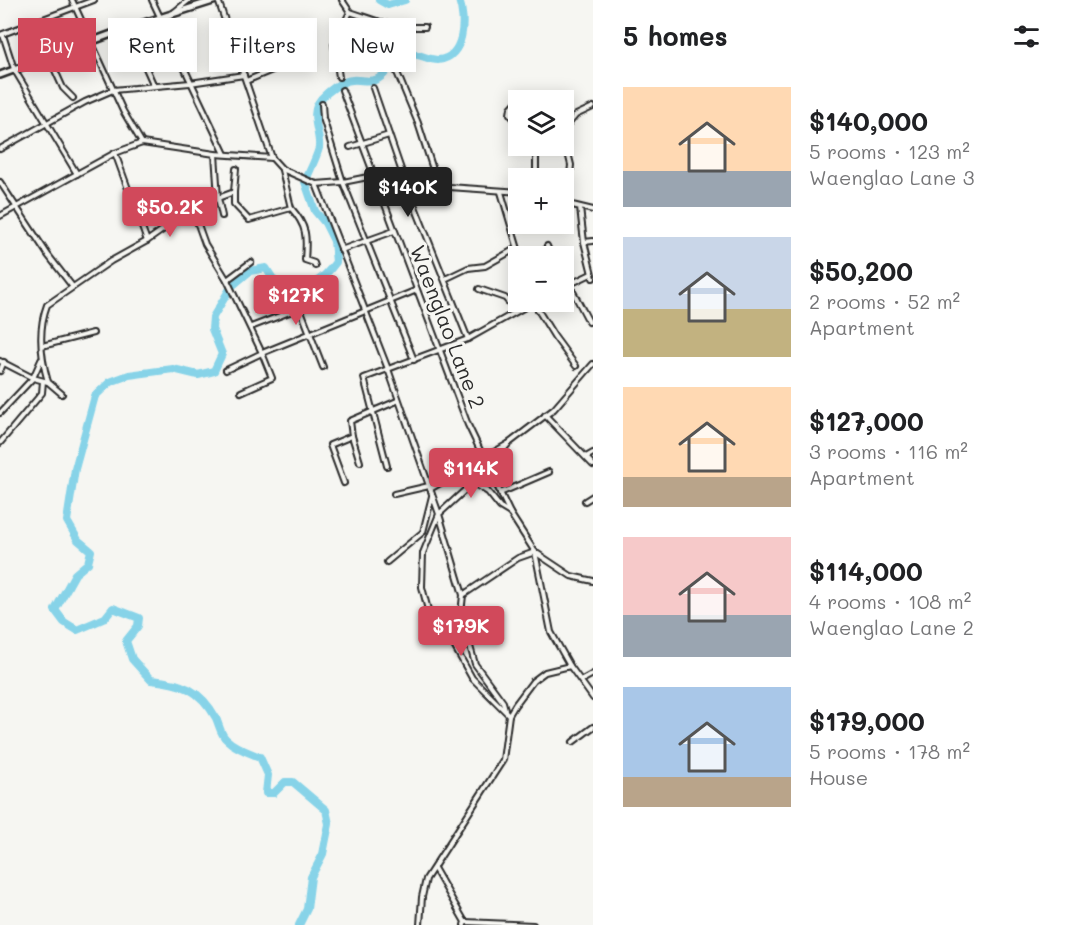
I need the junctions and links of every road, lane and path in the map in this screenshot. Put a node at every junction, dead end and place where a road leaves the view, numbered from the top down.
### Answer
1 (72, 0) edge
2 (94, 0) edge
3 (152, 0) edge
4 (189, 0) edge
5 (217, 0) edge
6 (342, 0) edge
7 (75, 7) junction
8 (350, 12) junction
9 (173, 13) junction
10 (80, 18) edge
11 (162, 18) joint
12 (223, 18) edge
13 (347, 18) edge
14 (368, 18) edge
15 (416, 27) edge
16 (424, 27) dead end
17 (2, 35) edge
18 (96, 52) edge
19 (18, 68) edge
20 (14, 69) junction
21 (55, 72) edge
22 (148, 72) edge
23 (185, 72) edge
24 (243, 72) edge
25 (267, 72) edge
26 (338, 72) edge
27 (397, 72) edge
28 (0, 75) edge
29 (244, 75) junction
30 (339, 77) dead end
31 (246, 81) junction
32 (190, 83) junction
33 (154, 86) junction
34 (373, 88) dead end
35 (113, 90) junction
36 (342, 90) dead end
37 (72, 98) dead end
38 (322, 104) dead end
39 (593, 107) edge
40 (574, 117) edge
41 (45, 124) junction
42 (389, 135) junction
43 (142, 143) junction
44 (361, 143) junction
45 (350, 147) dead end
46 (0, 149) edge
47 (115, 153) junction
48 (215, 154) junction
49 (225, 155) junction
50 (272, 158) junction
51 (236, 169) dead end
52 (282, 169) junction
53 (77, 174) junction
54 (373, 176) junction
55 (0, 182) edge
56 (343, 182) junction
57 (316, 183) junction
58 (406, 184) junction
59 (438, 185) junction
60 (234, 192) junction
61 (501, 192) junction
62 (508, 192) edge
63 (218, 198) junction
64 (574, 206) edge
65 (17, 208) junction
66 (291, 208) junction
67 (580, 208) junction
68 (593, 210) edge
69 (0, 216) edge
70 (195, 216) junction
71 (222, 216) dead end
72 (394, 231) junction
73 (147, 241) junction
74 (366, 241) junction
75 (593, 241) edge
76 (584, 242) junction
77 (516, 246) edge
78 (341, 250) junction
79 (508, 253) edge
80 (251, 262) dead end
81 (315, 266) dead end
82 (592, 276) edge
83 (445, 279) junction
84 (227, 280) junction
85 (574, 282) edge
86 (72, 286) junction
87 (479, 289) dead end
88 (417, 290) junction
89 (574, 293) edge
90 (390, 301) junction
91 (508, 302) edge
92 (365, 312) junction
93 (514, 312) edge
94 (540, 312) edge
95 (590, 322) dead end
96 (251, 327) junction
97 (93, 333) dead end
98 (310, 333) junction
99 (468, 339) junction
100 (42, 346) junction
101 (438, 350) junction
102 (262, 353) junction
103 (42, 359) junction
104 (414, 360) junction
105 (2, 362) edge
106 (593, 364) edge
107 (576, 366) dead end
108 (323, 367) dead end
109 (387, 369) junction
110 (226, 370) dead end
111 (0, 371) edge
112 (33, 378) junction
113 (46, 381) junction
114 (241, 392) dead end
115 (62, 394) dead end
116 (397, 401) junction
117 (372, 412) junction
118 (0, 413) edge
119 (545, 415) junction
120 (352, 436) junction
121 (0, 443) edge
122 (508, 444) junction
123 (593, 453) edge
124 (586, 457) junction
125 (483, 458) junction
126 (360, 462) dead end
127 (593, 465) edge
128 (387, 466) dead end
129 (488, 469) junction
130 (549, 472) dead end
131 (457, 473) junction
132 (474, 482) junction
133 (344, 483) dead end
134 (430, 487) junction
135 (500, 493) junction
136 (394, 494) dead end
137 (433, 496) junction
138 (593, 496) edge
139 (585, 501) dead end
140 (510, 513) junction
141 (439, 514) junction
142 (535, 552) junction
143 (387, 562) dead end
144 (593, 581) edge
145 (463, 596) junction
146 (570, 666) junction
147 (593, 674) edge
148 (582, 680) junction
149 (593, 698) edge
150 (508, 713) junction
151 (593, 728) edge
152 (573, 742) dead end
153 (434, 868) junction
154 (465, 923) edge
155 (420, 925) edge
156 (532, 925) edge

1 - 7 street
2 - 7 street
3 - 11 street
4 - 9 street
5 - 9 main road
5 - 12 street
6 - 8 street
7 - 10 street
7 - 17 street
8 - 13 street
8 - 14 street
9 - 11 main road
15 - 16 street
17 - 20 street
18 - 35 street
19 - 20 main road
20 - 28 main road
20 - 41 street
21 - 37 street
22 - 33 street
23 - 32 street
24 - 29 street
25 - 31 street
26 - 30 street
27 - 59 street
29 - 31 street
29 - 32 street
31 - 50 street
32 - 33 street
32 - 49 street
33 - 35 street
34 - 42 street
35 - 41 street
35 - 43 street
36 - 44 street, Waenglao Lane 2
38 - 56 street
39 - 40 street
41 - 46 street
41 - 53 street
42 - 44 street
42 - 58 street
43 - 47 street
43 - 48 street
44 - 45 street
44 - 54 street, Waenglao Lane 2
47 - 53 street
47 - 73 street
48 - 49 street
48 - 63 street
49 - 50 street
50 - 52 street
51 - 60 street
52 - 57 street
52 - 66 street
53 - 65 street
54 - 56 street
54 - 58 street
54 - 72 street, Waenglao Lane 2
55 - 65 street
56 - 57 street
56 - 74 street
57 - 78 street
58 - 59 street
58 - 83 street
59 - 61 street
60 - 63 street
60 - 66 street
61 - 62 street
61 - 77 street
63 - 70 street
63 - 71 street
64 - 67 street
65 - 69 street
65 - 86 street
66 - 81 street
67 - 68 street
67 - 76 street
70 - 73 street
70 - 84 street
72 - 74 street
72 - 88 street, Waenglao Lane 2
73 - 86 street
74 - 78 street
74 - 90 street
75 - 76 street
76 - 82 street
78 - 92 street
79 - 83 street
80 - 84 street
82 - 85 street
83 - 99 street
84 - 96 street
86 - 100 street
87 - 91 street
88 - 90 street
88 - 101 street, Waenglao Lane 2
89 - 95 street
90 - 92 street
90 - 104 street
92 - 98 street
92 - 109 street
93 - 99 street
94 - 107 street
96 - 98 street
96 - 102 street
97 - 100 street
98 - 102 street
98 - 108 street
99 - 101 street
100 - 103 street
101 - 104 street
101 - 125 street, Waenglao Lane 2
102 - 110 street
102 - 114 street
103 - 112 street
103 - 113 street
104 - 109 street
105 - 111 street
105 - 112 street
106 - 119 street
109 - 116 street
109 - 117 street
112 - 113 street
112 - 118 street
113 - 115 street
113 - 121 street
116 - 117 street
116 - 134 street
117 - 120 street
117 - 128 street
119 - 122 street
119 - 124 street
120 - 126 street
120 - 133 street
122 - 125 street
122 - 129 street
123 - 124 street
124 - 127 street
125 - 129 street, Waenglao Lane 2
125 - 131 street
129 - 132 street
129 - 135 street, Waenglao Lane 2
130 - 135 street
131 - 132 street
131 - 134 street
132 - 140 street
132 - 141 street
134 - 136 street
134 - 137 street
135 - 140 street, Waenglao Lane 2
137 - 141 street
137 - 143 street
138 - 139 street
140 - 142 street, Waenglao Lane 2
141 - 145 street
141 - 150 street
142 - 144 street
142 - 145 street
142 - 146 street, Waenglao Lane 2
145 - 150 street
146 - 148 street, Waenglao Lane 2
146 - 150 street
147 - 148 street
148 - 149 street, Waenglao Lane 2
150 - 153 street
151 - 152 street
153 - 154 street
153 - 155 street
154 - 156 street

